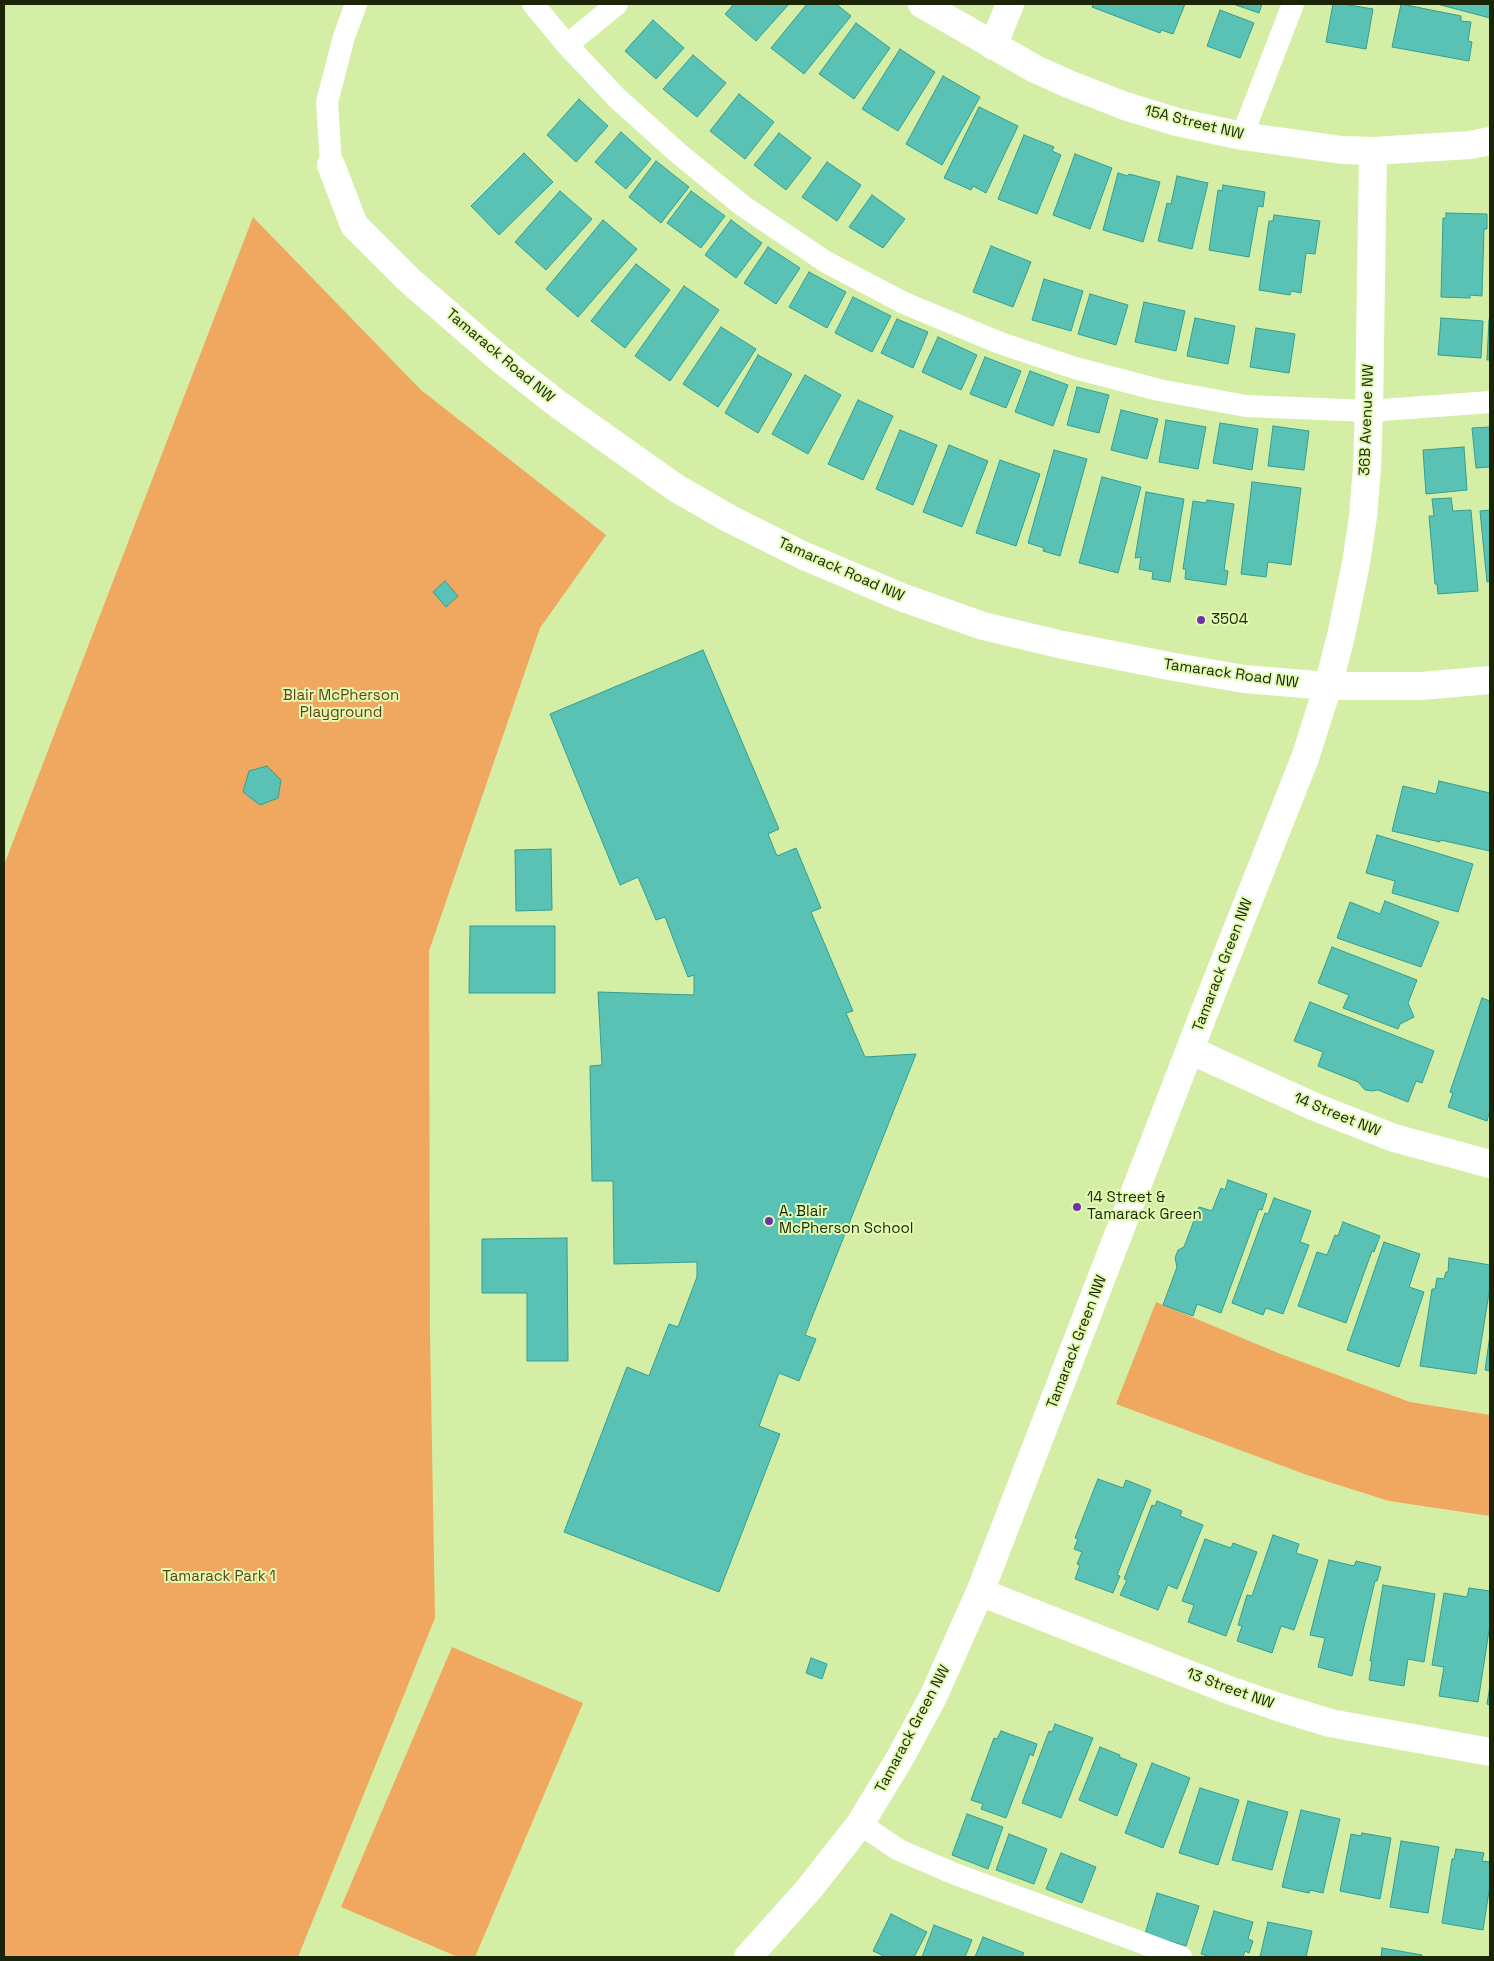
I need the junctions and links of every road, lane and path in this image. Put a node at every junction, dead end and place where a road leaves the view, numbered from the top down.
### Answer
1 (356, 4) edge
2 (533, 4) edge
3 (617, 4) edge
4 (922, 4) edge
5 (1010, 4) edge
6 (1294, 4) edge
7 (567, 45) junction
8 (993, 46) junction
9 (1242, 136) junction
10 (1490, 141) edge
11 (1373, 151) junction
12 (331, 165) joint
13 (1490, 402) edge
14 (1369, 411) junction
15 (1490, 680) edge
16 (1328, 686) junction
17 (1190, 1050) junction
18 (1490, 1164) edge
19 (980, 1592) junction
20 (1490, 1752) edge
21 (860, 1824) junction
22 (748, 1957) edge
23 (1181, 1957) edge

1 - 12 lane
2 - 7 lane
3 - 7 lane
4 - 8 street, 15A Street NW
5 - 8 street
6 - 9 lane
7 - 14 lane
8 - 9 street, 15A Street NW
9 - 11 street, 15A Street NW
10 - 11 street, 15A Street NW
11 - 14 street, 36B Avenue NW
12 - 16 street, Tamarack Road NW
13 - 14 lane
14 - 16 street, 36B Avenue NW
15 - 16 street, Tamarack Road NW
16 - 17 street, Tamarack Green NW
17 - 18 street, 14 Street NW
17 - 19 street, Tamarack Green NW
19 - 20 street, 13 Street NW
19 - 21 street, Tamarack Green NW
21 - 22 street, Tamarack Green NW
21 - 23 lane

